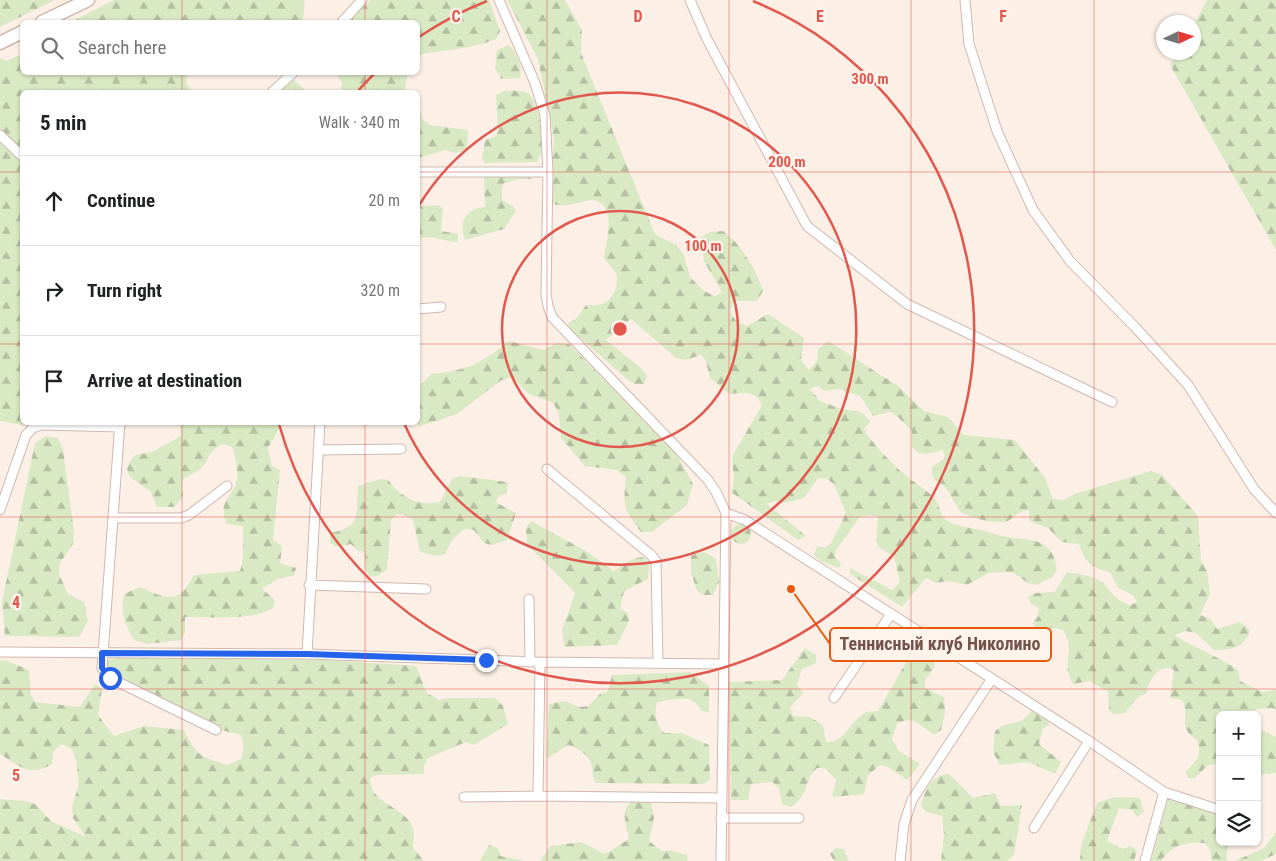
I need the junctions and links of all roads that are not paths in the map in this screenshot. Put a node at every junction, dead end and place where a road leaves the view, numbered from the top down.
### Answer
1 (88, 0) edge
2 (362, 0) edge
3 (499, 0) edge
4 (690, 0) edge
5 (965, 0) edge
6 (46, 20) edge
7 (344, 20) edge
8 (20, 33) edge
9 (0, 43) edge
10 (291, 75) edge
11 (274, 90) edge
12 (0, 135) edge
13 (20, 154) edge
14 (420, 172) edge
15 (548, 172) junction
16 (441, 308) dead end
17 (420, 309) edge
18 (1112, 402) dead end
19 (120, 425) edge
20 (320, 425) edge
21 (401, 449) dead end
22 (318, 450) junction
23 (547, 469) dead end
24 (227, 486) dead end
25 (0, 510) edge
26 (726, 513) junction
27 (1276, 513) edge
28 (114, 518) junction
29 (309, 585) junction
30 (426, 589) dead end
31 (529, 599) dead end
32 (891, 614) junction
33 (0, 652) edge
34 (102, 653) junction
35 (307, 654) junction
36 (530, 662) junction
37 (540, 662) junction
38 (658, 663) junction
39 (724, 664) junction
40 (991, 680) junction
41 (834, 698) dead end
42 (216, 730) dead end
43 (1088, 741) junction
44 (1164, 792) junction
45 (538, 796) junction
46 (464, 797) dead end
47 (722, 798) junction
48 (1216, 809) edge
49 (722, 818) junction
50 (799, 818) dead end
51 (1034, 828) dead end
52 (721, 861) edge
53 (900, 861) edge
54 (1145, 861) edge

1 - 6 main road
2 - 7 street
3 - 15 street
4 - 18 street
5 - 27 street
8 - 9 main road
10 - 11 street
12 - 13 street
14 - 15 street
15 - 26 street
16 - 17 street
19 - 25 street
19 - 28 street
20 - 22 street
21 - 22 street
22 - 29 street
23 - 38 street
24 - 28 street
26 - 32 street
26 - 39 street
28 - 34 street
29 - 30 street
29 - 35 street
31 - 36 street
32 - 40 street
32 - 41 street
33 - 34 street
34 - 35 street
34 - 42 street
35 - 36 street
36 - 37 street
37 - 38 street
37 - 45 street
38 - 39 street
39 - 47 street
40 - 43 street
40 - 53 street
43 - 44 street
43 - 51 street
44 - 48 street
44 - 54 street
45 - 46 street
45 - 47 street
47 - 49 street
49 - 50 street
49 - 52 street

